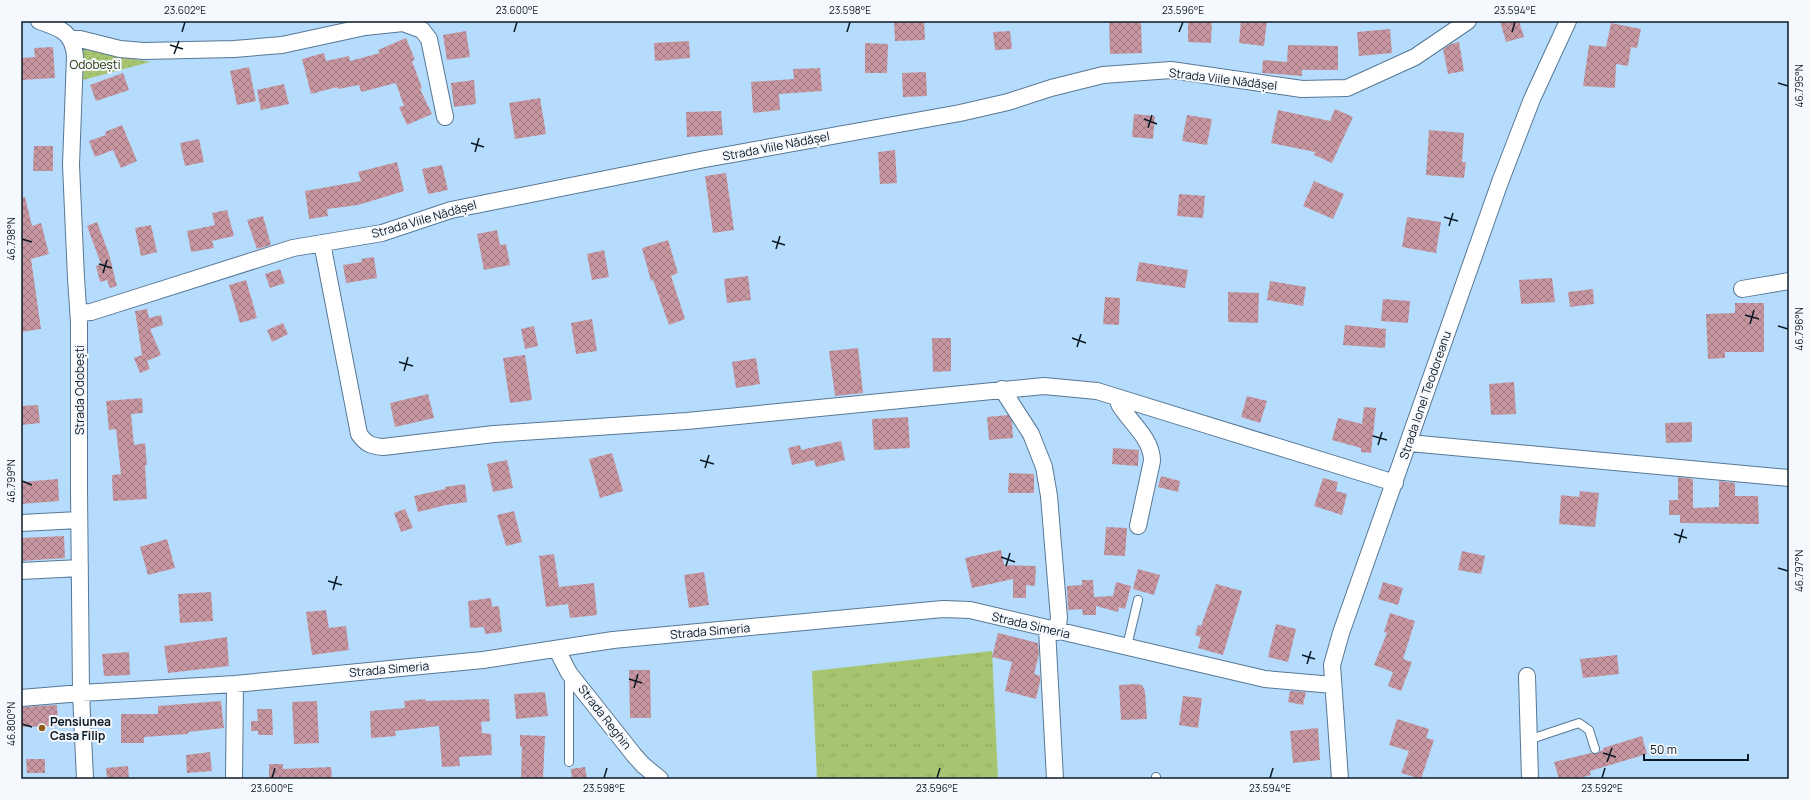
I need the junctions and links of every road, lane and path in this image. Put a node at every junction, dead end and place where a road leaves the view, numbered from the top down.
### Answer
1 (39, 21) edge
2 (1468, 21) edge
3 (1568, 21) edge
4 (72, 39) junction
5 (445, 117) dead end
6 (322, 243) junction
7 (1789, 281) edge
8 (1742, 289) dead end
9 (79, 313) junction
10 (1002, 389) junction
11 (1120, 398) junction
12 (1409, 443) junction
13 (1789, 478) edge
14 (1395, 483) junction
15 (79, 520) junction
16 (21, 523) edge
17 (1138, 526) dead end
18 (80, 568) junction
19 (21, 572) edge
20 (1138, 600) dead end
21 (1052, 631) junction
22 (1127, 646) junction
23 (556, 650) junction
24 (569, 673) junction
25 (1527, 676) dead end
26 (234, 684) junction
27 (1333, 685) junction
28 (81, 692) junction
29 (21, 698) edge
30 (1528, 740) junction
31 (1595, 749) dead end
32 (569, 762) dead end
33 (85, 779) edge
34 (234, 779) edge
35 (658, 779) edge
36 (1056, 779) edge
37 (1340, 779) edge
38 (1530, 779) edge

1 - 4 street
2 - 6 street, Strada Viile Nădășel
3 - 12 street, Strada Ionel Teodoreanu
4 - 5 street
4 - 9 street, Strada Odobești
6 - 9 street, Strada Viile Nădășel
6 - 10 street
7 - 8 street
9 - 15 street, Strada Odobești
10 - 11 street
10 - 21 street
11 - 14 street
11 - 17 street
12 - 13 street
12 - 14 street, Strada Ionel Teodoreanu
14 - 27 street, Strada Ionel Teodoreanu
15 - 16 street
15 - 18 street, Strada Odobești
18 - 19 street
18 - 28 street, Strada Odobești
20 - 22 lane
21 - 22 street, Strada Simeria
21 - 23 street, Strada Simeria
21 - 36 street
22 - 27 street, Strada Simeria
23 - 24 street, Strada Reghin
23 - 26 street, Strada Simeria
24 - 32 lane
24 - 35 street, Strada Reghin
25 - 30 street
26 - 28 street, Strada Simeria
26 - 34 street
27 - 37 street, Strada Ionel Teodoreanu
28 - 29 street, Strada Simeria
28 - 33 street, Strada Odobești
30 - 31 lane
30 - 38 street

